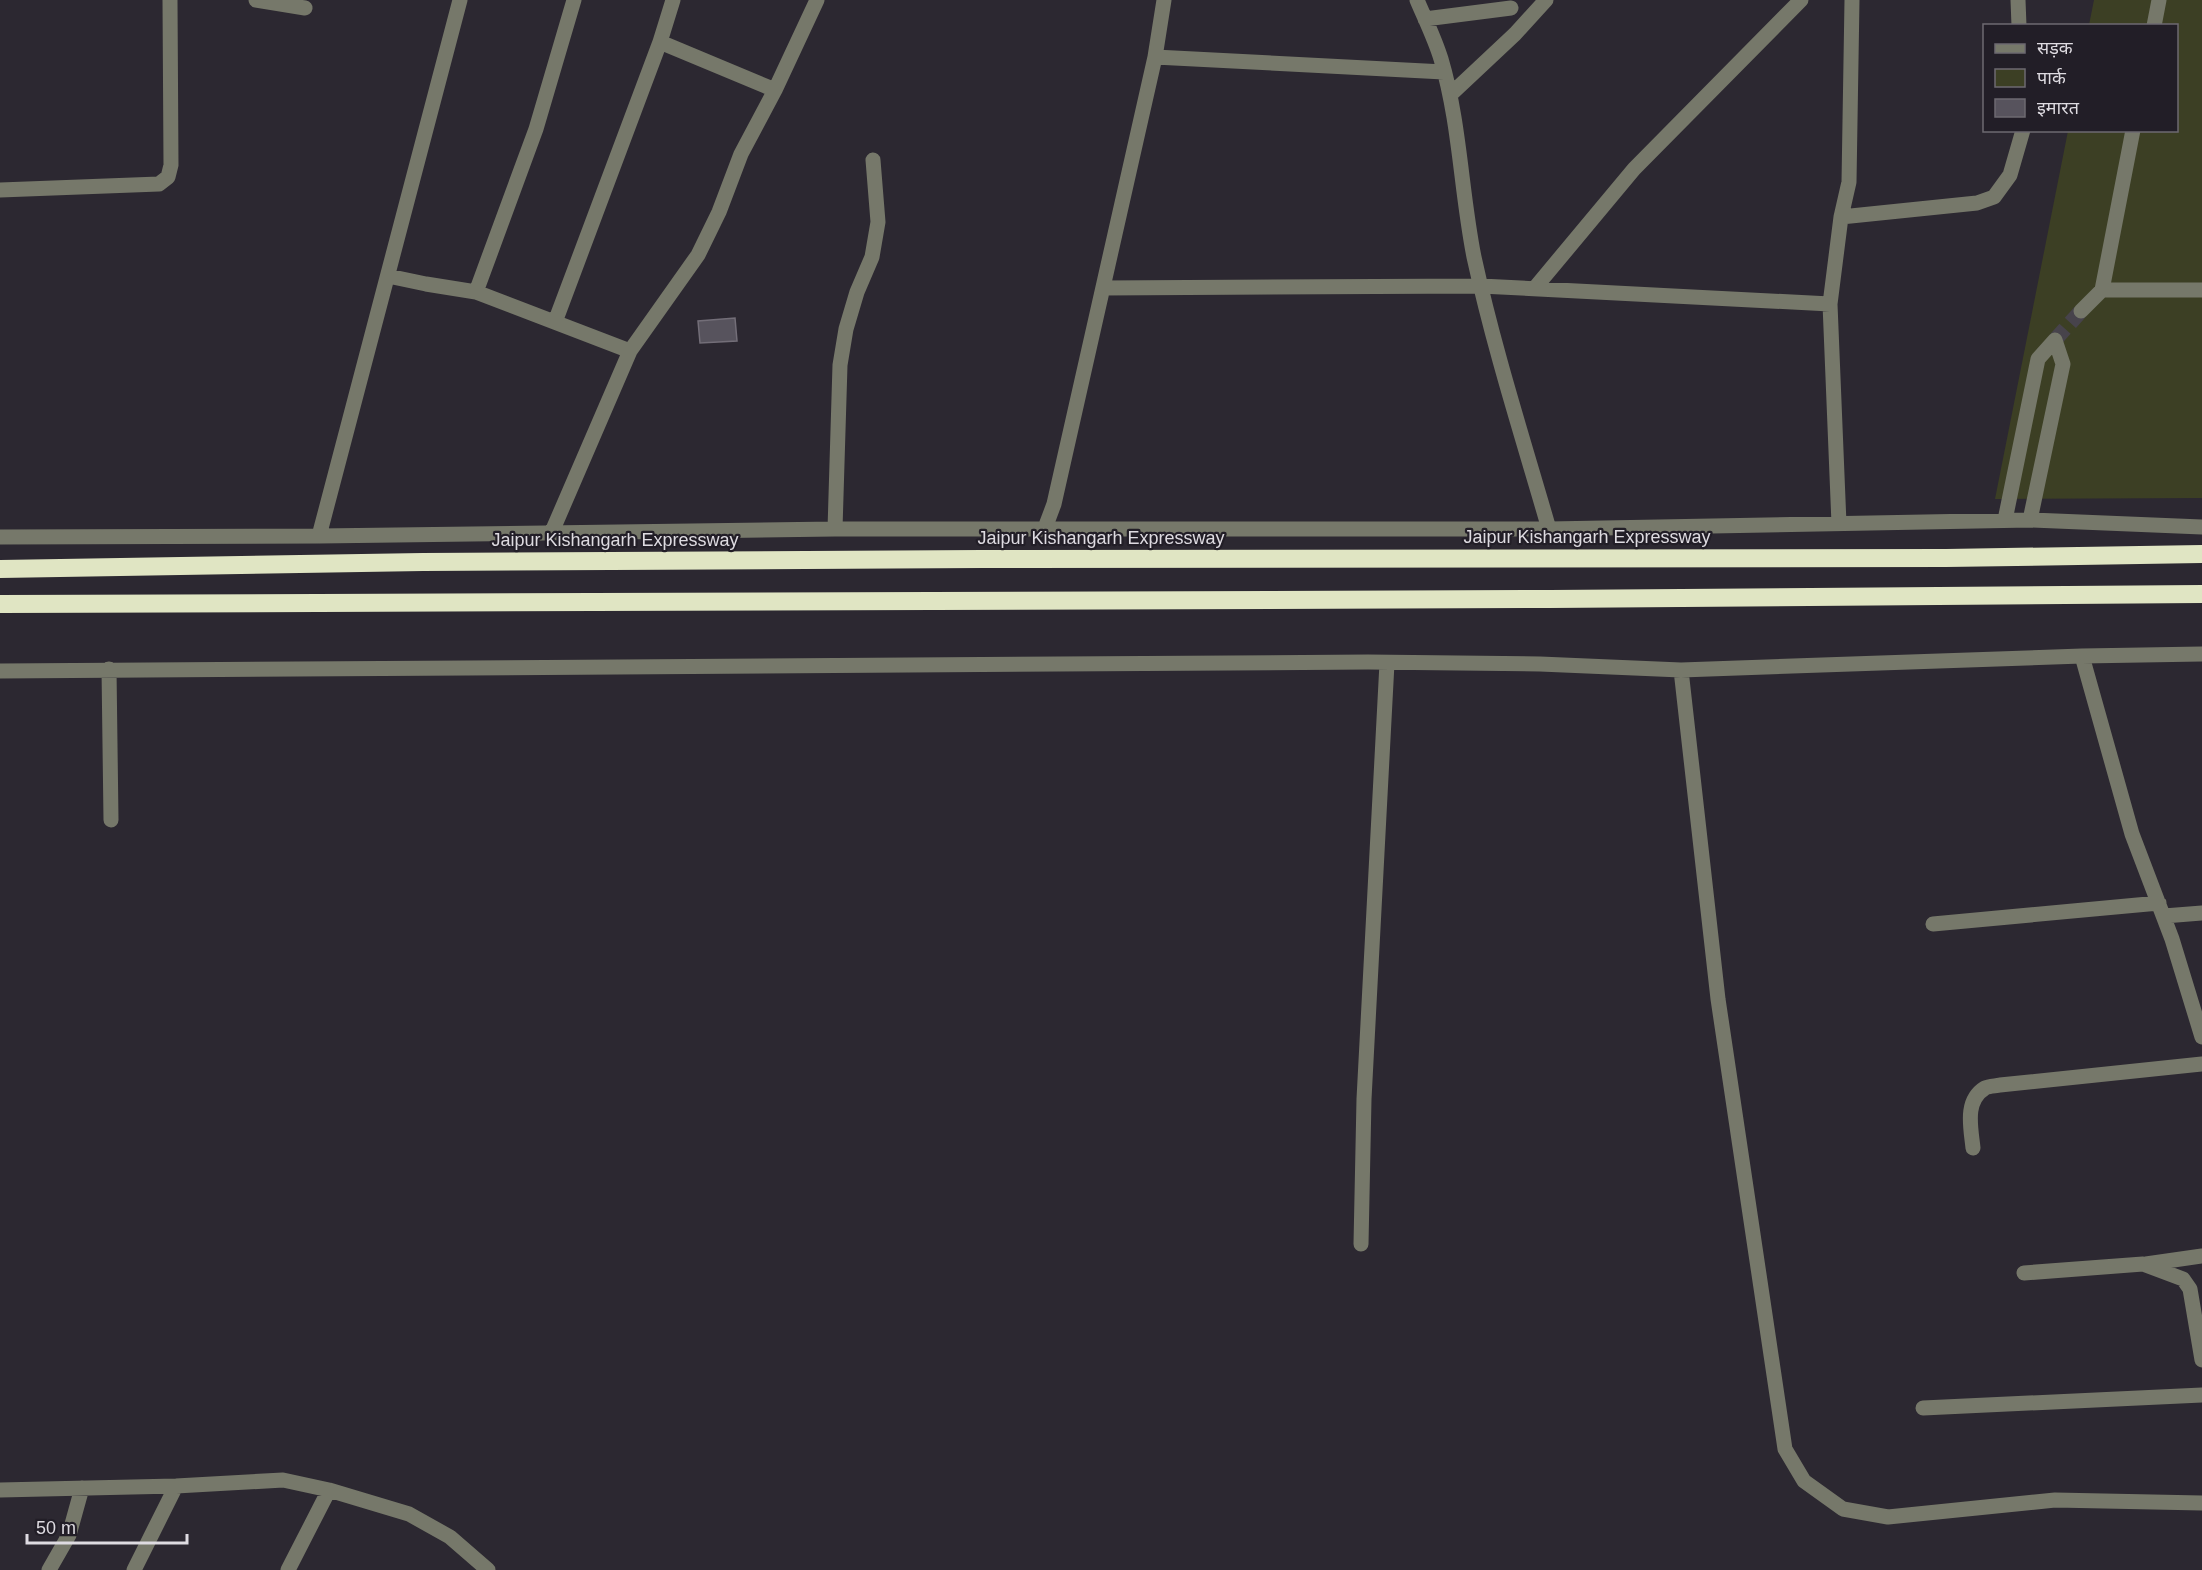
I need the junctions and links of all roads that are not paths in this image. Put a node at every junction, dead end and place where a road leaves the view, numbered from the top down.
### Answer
1 (170, 0) edge
2 (256, 0) edge
3 (460, 0) edge
4 (574, 0) edge
5 (673, 0) edge
6 (817, 0) edge
7 (1164, 0) edge
8 (1417, 0) edge
9 (1546, 0) edge
10 (1801, 0) edge
11 (1852, 0) edge
12 (2018, 0) edge
13 (2159, 0) edge
14 (1511, 4) edge
15 (305, 8) dead end
16 (1425, 19) junction
17 (2019, 24) edge
18 (2154, 24) edge
19 (1515, 34) junction
20 (660, 42) junction
21 (1155, 57) junction
22 (1444, 72) junction
23 (775, 90) junction
24 (1450, 95) junction
25 (2022, 132) edge
26 (2133, 132) edge
27 (873, 159) dead end
28 (0, 190) edge
29 (1841, 217) junction
30 (388, 276) junction
31 (1481, 286) junction
32 (1103, 288) junction
33 (1534, 288) junction
34 (2102, 290) junction
35 (2202, 290) edge
36 (476, 292) junction
37 (1830, 304) junction
38 (2081, 311) tunnel mouth
39 (555, 322) junction
40 (630, 351) junction
41 (2005, 520) junction
42 (2030, 520) junction
43 (1839, 524) junction
44 (2202, 527) edge
45 (1045, 528) junction
46 (834, 529) junction
47 (1549, 529) junction
48 (551, 534) junction
49 (319, 536) junction
50 (0, 537) edge
51 (2202, 554) edge
52 (0, 569) edge
53 (2202, 594) edge
54 (0, 604) edge
55 (2202, 654) edge
56 (2082, 656) junction
57 (1388, 663) junction
58 (109, 669) junction
59 (1681, 670) junction
60 (0, 671) edge
61 (111, 820) dead end
62 (2161, 909) junction
63 (2202, 913) edge
64 (1933, 924) dead end
65 (2202, 1037) edge
66 (2202, 1064) edge
67 (1973, 1148) dead end
68 (1361, 1244) dead end
69 (2202, 1256) edge
70 (2143, 1264) junction
71 (2024, 1273) dead end
72 (2202, 1360) edge
73 (2202, 1395) edge
74 (1923, 1407) dead end
75 (176, 1486) junction
76 (82, 1488) junction
77 (0, 1490) edge
78 (329, 1490) junction
79 (2202, 1503) edge
80 (49, 1570) edge
81 (134, 1570) edge
82 (288, 1570) edge
83 (488, 1570) edge

1 - 28 street
2 - 15 street
3 - 30 street
4 - 36 street
5 - 20 street
6 - 23 street
7 - 21 street
8 - 16 street
9 - 19 street
10 - 33 street
11 - 29 street
12 - 17 street
13 - 18 street
14 - 16 street
14 - 19 street
16 - 22 street
19 - 24 street
20 - 23 street
20 - 39 street
21 - 22 street
21 - 32 street
22 - 24 street
23 - 40 street
24 - 31 street
25 - 29 street
26 - 34 street
27 - 46 street
29 - 37 street
30 - 36 street
30 - 49 street
31 - 32 street
31 - 33 street
31 - 47 street
32 - 45 street
33 - 37 street
34 - 35 street
34 - 38 street
36 - 39 street
37 - 43 street
39 - 40 street
40 - 48 street
41 - 42 street
41 - 42 street
41 - 43 street
42 - 44 street
43 - 47 street
45 - 46 street
45 - 47 street
46 - 48 street
48 - 49 street
49 - 50 street
51 - 52 highway, Jaipur Kishangarh Expressway
53 - 54 highway
55 - 56 street
56 - 59 street
56 - 62 street
57 - 58 street
57 - 59 street
57 - 68 street
58 - 60 street
58 - 61 street
59 - 79 street
62 - 63 street
62 - 64 street
62 - 65 street
66 - 67 street
69 - 70 street
70 - 71 street
70 - 72 street
73 - 74 street
75 - 76 street
75 - 78 street
75 - 81 street
76 - 77 street
76 - 80 street
78 - 82 street
78 - 83 street

